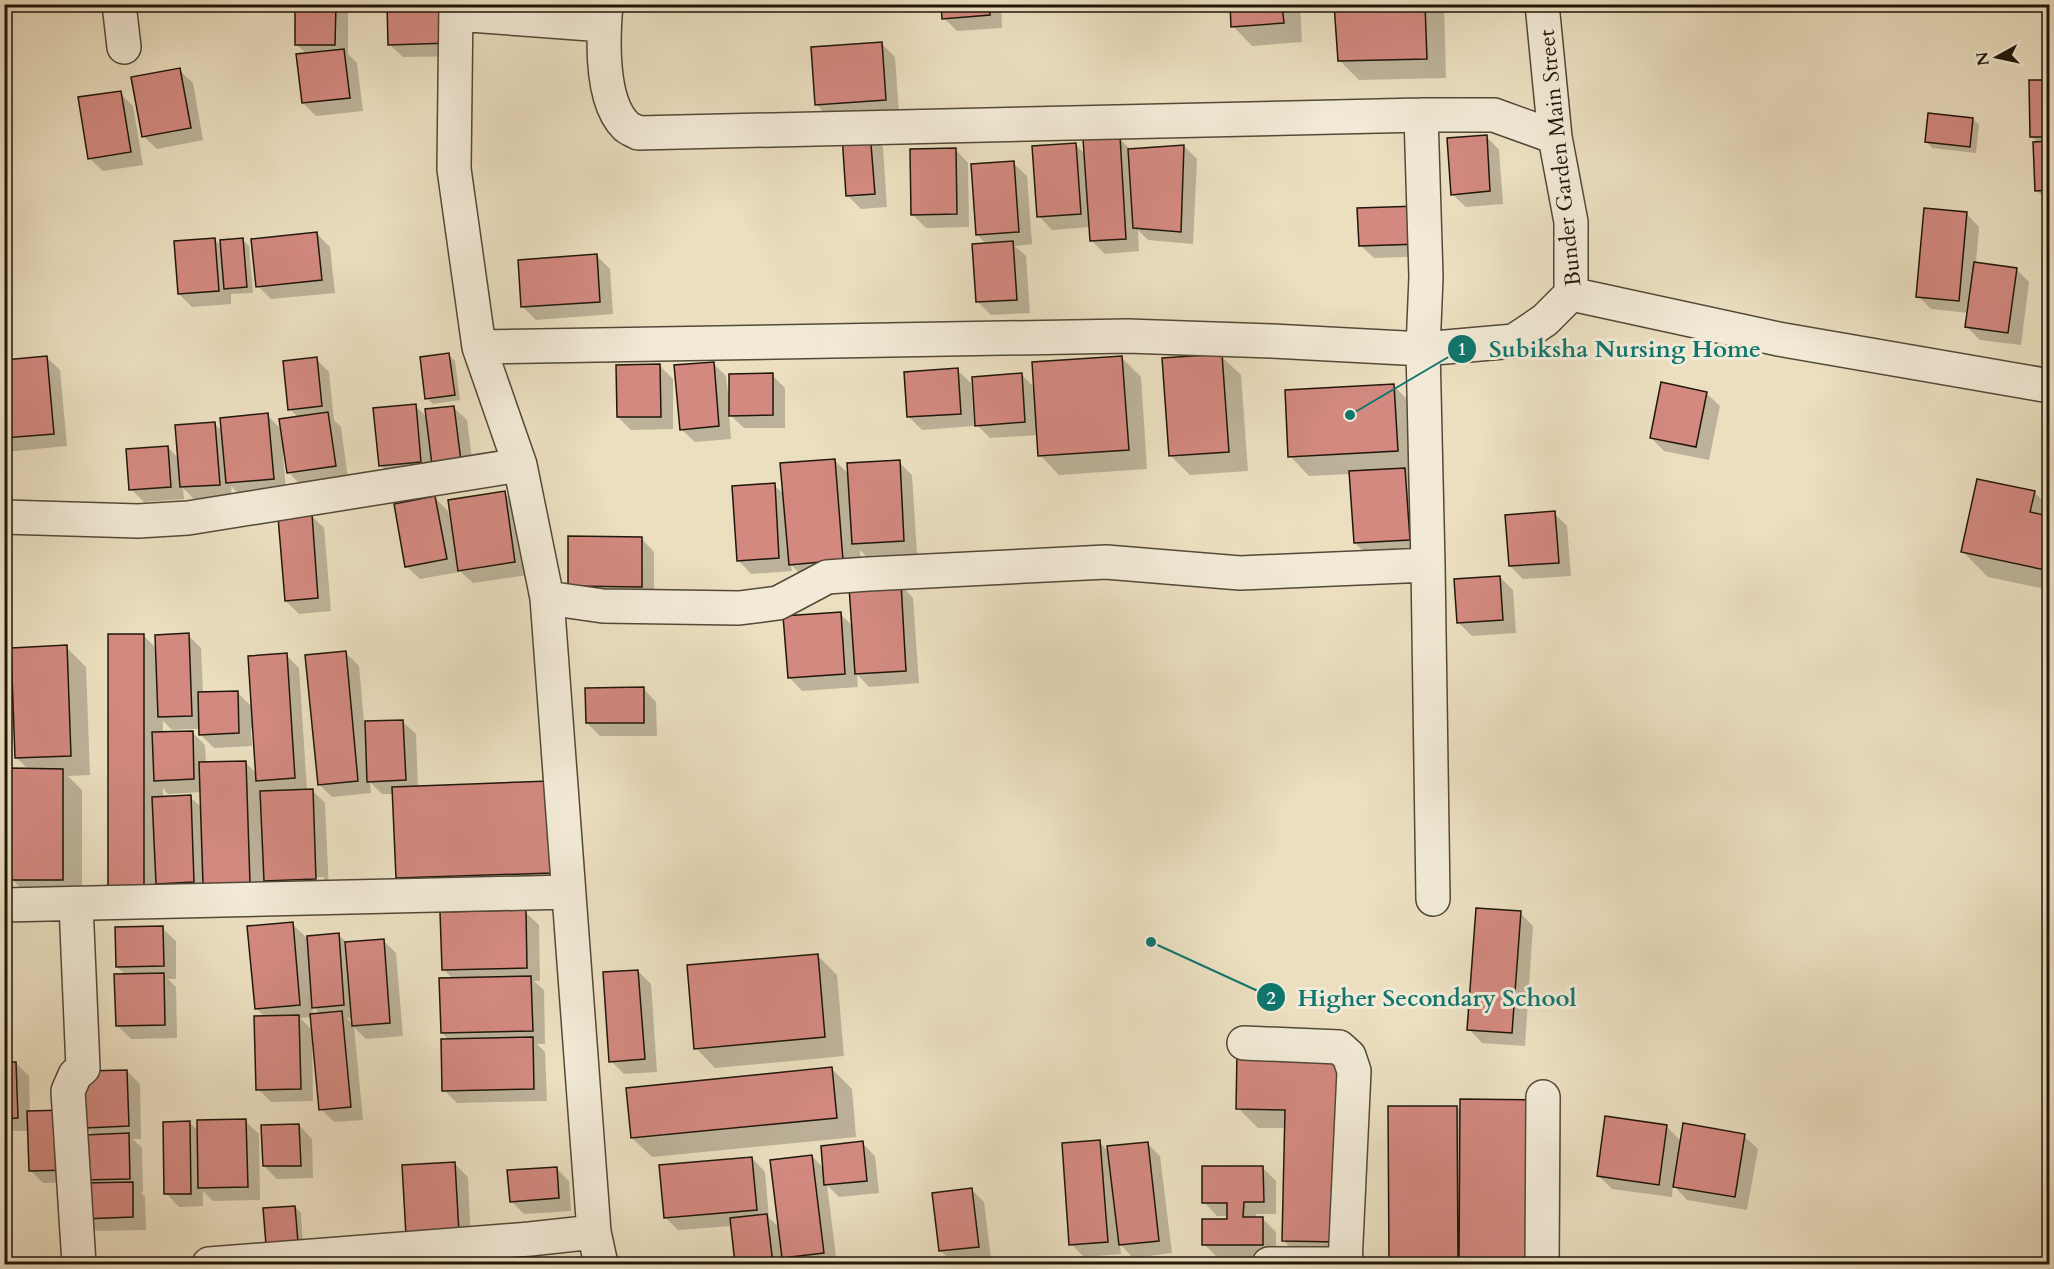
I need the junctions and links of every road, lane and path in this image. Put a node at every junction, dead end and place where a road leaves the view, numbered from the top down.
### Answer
1 (119, 4) edge
2 (1542, 4) edge
3 (456, 9) edge
4 (605, 15) edge
5 (123, 47) dead end
6 (1421, 115) junction
7 (1555, 137) junction
8 (1571, 294) junction
9 (479, 347) junction
10 (1423, 349) junction
11 (2049, 386) edge
12 (520, 465) junction
13 (4, 517) edge
14 (1428, 564) junction
15 (547, 598) junction
16 (568, 892) junction
17 (1433, 899) dead end
18 (76, 904) junction
19 (4, 905) edge
20 (1244, 1043) dead end
21 (1543, 1097) dead end
22 (594, 1232) junction
23 (79, 1264) edge
24 (209, 1264) edge
25 (601, 1264) edge
26 (1269, 1264) edge
27 (1347, 1264) edge
28 (1542, 1264) edge

1 - 5 street
2 - 7 street, Bunder Garden Main Street
3 - 4 street
3 - 9 street
4 - 6 street
6 - 7 street
6 - 10 street
7 - 8 street, Bunder Garden Main Street
8 - 10 street
8 - 11 street, Bunder Garden Main Street
9 - 10 street
9 - 12 street
10 - 14 street
12 - 13 street
12 - 15 street
14 - 15 street
14 - 17 street
15 - 16 street
16 - 18 street
16 - 22 street
18 - 19 street
18 - 23 street
20 - 27 street
21 - 28 street
22 - 24 street
22 - 25 street
26 - 27 street

